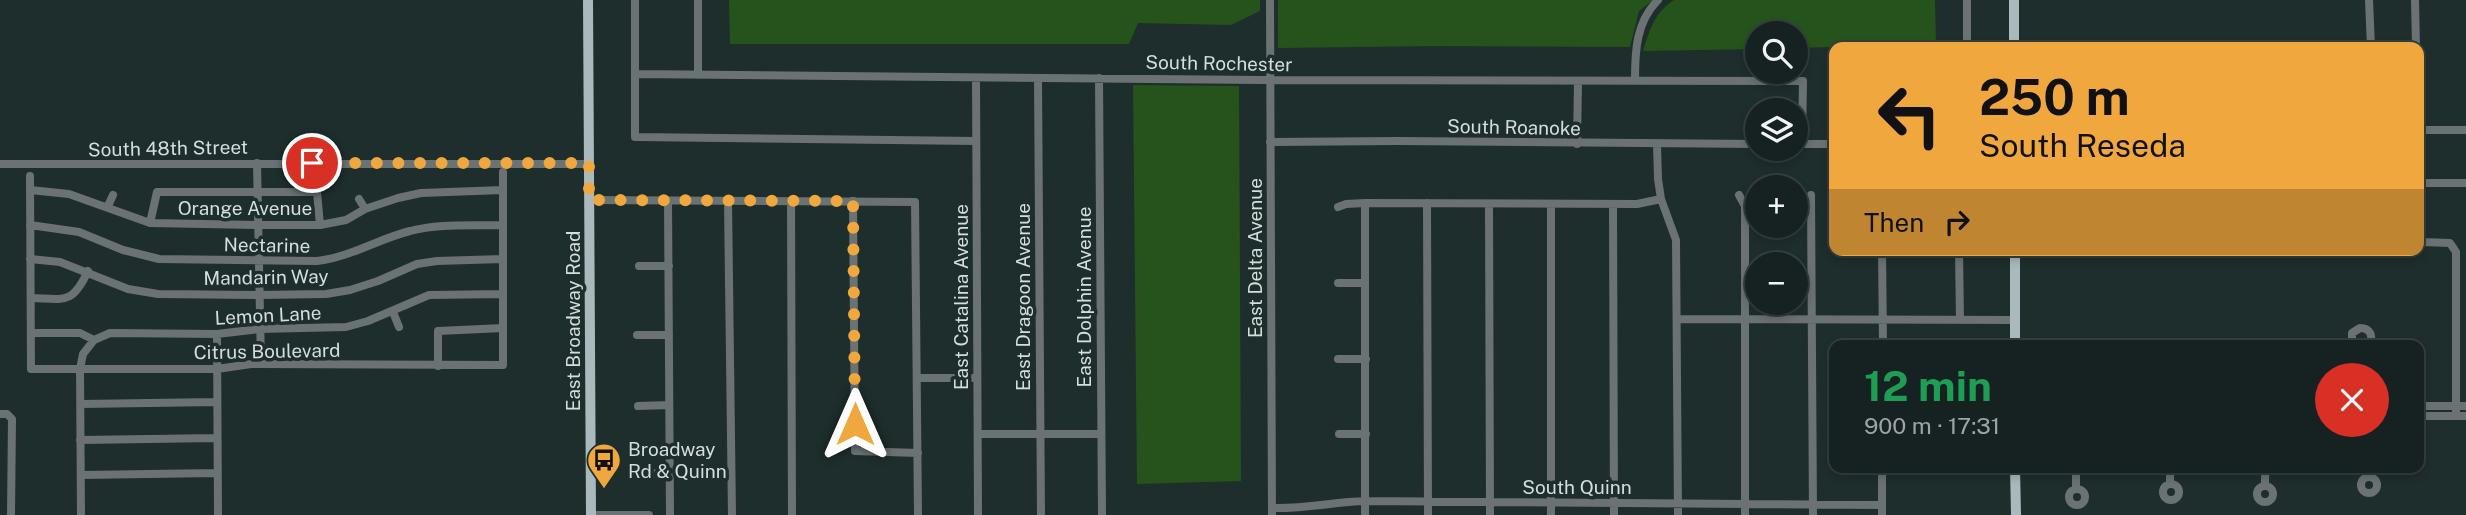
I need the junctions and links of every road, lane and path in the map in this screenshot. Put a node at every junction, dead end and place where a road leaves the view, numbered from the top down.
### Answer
1 (589, 0) edge
2 (635, 0) edge
3 (698, 0) edge
4 (1270, 0) edge
5 (1658, 0) edge
6 (1967, 0) edge
7 (2014, 0) edge
8 (2369, 0) edge
9 (2415, 0) edge
10 (1967, 42) edge
11 (2014, 42) edge
12 (2371, 42) edge
13 (2416, 42) edge
14 (635, 74) junction
15 (698, 75) junction
16 (976, 78) junction
17 (1038, 78) junction
18 (1099, 78) junction
19 (1270, 80) junction
20 (1636, 80) junction
21 (1578, 81) junction
22 (1802, 98) edge
23 (2424, 130) edge
24 (2466, 130) edge
25 (976, 141) junction
26 (1270, 142) junction
27 (1577, 144) junction
28 (1657, 144) junction
29 (1745, 144) edge
30 (1808, 144) edge
31 (1829, 144) edge
32 (257, 163) junction
33 (589, 163) junction
34 (0, 164) edge
35 (503, 172) dead end
36 (30, 176) dead end
37 (2424, 183) edge
38 (2466, 183) edge
39 (30, 190) junction
40 (503, 190) junction
41 (258, 192) junction
42 (113, 195) dead end
43 (1740, 195) dead end
44 (1811, 195) dead end
45 (359, 199) dead end
46 (1661, 199) junction
47 (589, 200) junction
48 (668, 201) junction
49 (728, 201) junction
50 (791, 201) junction
51 (853, 201) junction
52 (1365, 203) junction
53 (1427, 203) junction
54 (1489, 204) junction
55 (1551, 204) junction
56 (1613, 205) junction
57 (108, 206) junction
58 (1338, 207) dead end
59 (365, 209) junction
60 (150, 223) junction
61 (30, 225) junction
62 (258, 225) junction
63 (320, 225) junction
64 (502, 225) junction
65 (2424, 244) edge
66 (1882, 256) edge
67 (1959, 256) edge
68 (2015, 256) edge
69 (30, 259) junction
70 (502, 259) junction
71 (258, 260) junction
72 (639, 266) dead end
73 (669, 266) junction
74 (88, 271) junction
75 (1338, 283) dead end
76 (1365, 283) junction
77 (503, 294) junction
78 (259, 295) junction
79 (31, 298) junction
80 (393, 312) junction
81 (1677, 319) junction
82 (1745, 319) junction
83 (1812, 319) junction
84 (1882, 320) junction
85 (1959, 320) junction
86 (2015, 320) junction
87 (399, 327) dead end
88 (503, 328) junction
89 (259, 329) junction
90 (31, 333) junction
91 (217, 334) junction
92 (637, 335) dead end
93 (669, 335) junction
94 (94, 340) junction
95 (1882, 340) edge
96 (2015, 340) edge
97 (2351, 340) edge
98 (2370, 340) edge
99 (1338, 359) dead end
100 (1366, 359) junction
101 (261, 364) junction
102 (438, 366) junction
103 (80, 369) junction
104 (217, 369) junction
105 (977, 377) junction
106 (917, 378) junction
107 (216, 402) junction
108 (80, 404) junction
109 (670, 405) junction
110 (638, 406) dead end
111 (2466, 406) edge
112 (2424, 407) edge
113 (2456, 411) junction
114 (0, 414) edge
115 (2424, 414) edge
116 (2466, 416) edge
117 (1101, 434) junction
118 (1339, 434) dead end
119 (1366, 434) junction
120 (978, 435) junction
121 (1040, 435) junction
122 (217, 438) junction
123 (80, 440) junction
124 (918, 453) junction
125 (217, 472) junction
126 (1882, 473) edge
127 (2015, 473) edge
128 (2076, 473) edge
129 (2170, 473) edge
130 (2265, 473) edge
131 (2374, 473) edge
132 (639, 474) dead end
133 (670, 474) junction
134 (81, 475) junction
135 (2374, 477) dead end
136 (2171, 484) dead end
137 (2265, 486) dead end
138 (2076, 489) dead end
139 (1365, 501) junction
140 (1428, 501) junction
141 (1490, 502) junction
142 (1551, 502) junction
143 (1614, 503) junction
144 (1678, 503) junction
145 (1745, 503) junction
146 (1813, 504) junction
147 (1882, 505) junction
148 (1272, 512) edge
149 (11, 515) edge
150 (81, 515) edge
151 (218, 515) edge
152 (592, 515) edge
153 (649, 515) edge
154 (670, 515) edge
155 (732, 515) edge
156 (792, 515) edge
157 (918, 515) edge
158 (978, 515) edge
159 (1041, 515) edge
160 (1102, 515) edge
161 (1365, 515) edge
162 (1428, 515) edge
163 (1490, 515) edge
164 (1551, 515) edge
165 (1614, 515) edge
166 (1678, 515) edge
167 (1745, 515) edge
168 (1813, 515) edge
169 (1882, 515) edge
170 (2016, 515) edge

1 - 33 main road, East Broadway Road
2 - 14 street
3 - 15 street
4 - 19 street, East Delta Avenue
5 - 20 street
6 - 10 street
7 - 11 main road
8 - 12 street
9 - 13 street
14 - 15 street, South Rochester
14 - 25 street
15 - 16 street, South Rochester
16 - 17 street, South Rochester
16 - 25 street, East Catalina Avenue
17 - 18 street, South Rochester
17 - 121 street, East Dragoon Avenue
18 - 19 street, South Rochester
18 - 117 street, East Dolphin Avenue
19 - 21 street, South Rochester
19 - 26 street, East Delta Avenue
20 - 21 street, South Rochester
20 - 22 street, South Rochester
21 - 27 street
23 - 24 street
25 - 105 street, East Catalina Avenue
26 - 27 street, South Roanoke
26 - 148 street, East Delta Avenue
27 - 28 street, South Roanoke
28 - 29 street, South Roanoke
28 - 46 street
30 - 31 street
32 - 33 street, South 48th Street
32 - 34 street, South 48th Street
32 - 41 street
33 - 47 main road, East Broadway Road
35 - 40 street
36 - 39 street
37 - 38 street
39 - 57 street, Orange Avenue
39 - 61 street
40 - 59 street, Orange Avenue
40 - 64 street
41 - 60 street
41 - 62 street
41 - 63 street
42 - 57 street
43 - 82 street
44 - 83 street
45 - 59 street
46 - 56 street
46 - 81 street
47 - 48 street
47 - 152 main road, East Broadway Road
48 - 49 street
48 - 73 street
49 - 50 street
49 - 155 street
50 - 51 street
50 - 156 street
51 - 106 street
51 - 124 street
52 - 53 street
52 - 58 street
52 - 76 street
53 - 54 street
53 - 140 street
54 - 55 street
54 - 141 street
55 - 56 street
55 - 142 street
56 - 143 street
57 - 60 street, Orange Avenue
59 - 63 street, Orange Avenue
60 - 62 street, Orange Avenue
61 - 69 street
61 - 71 street, Nectarine
62 - 63 street, Orange Avenue
62 - 71 street
64 - 70 street
64 - 71 street, Nectarine
65 - 113 street
66 - 84 street
67 - 85 street
68 - 86 main road
69 - 74 street, Mandarin Way
69 - 79 street
70 - 77 street
70 - 78 street, Mandarin Way
71 - 78 street
72 - 73 street
73 - 93 street
74 - 78 street, Mandarin Way
74 - 79 street
75 - 76 street
76 - 100 street
77 - 80 street, Lemon Lane
77 - 88 street
78 - 89 street
79 - 90 street
80 - 87 street
80 - 89 street, Lemon Lane
81 - 82 street
81 - 144 street
82 - 83 street
82 - 145 street
83 - 84 street
83 - 146 street
84 - 85 street
84 - 95 street
85 - 86 street
86 - 96 main road
88 - 102 street
88 - 102 street, Citrus Boulevard
89 - 91 street, Lemon Lane
89 - 101 street
90 - 94 street, Lemon Lane
90 - 103 street, Citrus Boulevard
91 - 94 street, Lemon Lane
91 - 104 street
92 - 93 street
93 - 109 street
94 - 103 street
97 - 98 street
99 - 100 street
100 - 119 street
101 - 102 street, Citrus Boulevard
101 - 104 street, Citrus Boulevard
103 - 104 street, Citrus Boulevard
103 - 108 street
104 - 107 street
105 - 106 street
105 - 120 street, East Catalina Avenue
106 - 124 street
107 - 108 street
107 - 122 street
108 - 123 street
109 - 110 street
109 - 133 street
111 - 113 street
112 - 113 street
113 - 115 street
113 - 116 street
114 - 149 street
117 - 121 street
117 - 160 street, East Dolphin Avenue
118 - 119 street
119 - 139 street
120 - 121 street
120 - 158 street, East Catalina Avenue
121 - 159 street, East Dragoon Avenue
122 - 123 street
122 - 125 street
123 - 134 street
124 - 157 street
125 - 134 street
125 - 151 street
126 - 147 street
127 - 170 main road
128 - 138 street
129 - 136 street
130 - 137 street
131 - 135 street
132 - 133 street
133 - 154 street
134 - 150 street
139 - 140 street, South Quinn
139 - 148 street, South Quinn
139 - 161 street
140 - 141 street, South Quinn
140 - 162 street
141 - 142 street, South Quinn
141 - 163 street
142 - 143 street, South Quinn
142 - 164 street
143 - 144 street, South Quinn
143 - 165 street
144 - 145 street, South Quinn
144 - 166 street
145 - 146 street, South Quinn
145 - 167 street
146 - 147 street, South Quinn
146 - 168 street
147 - 169 street
152 - 153 street

